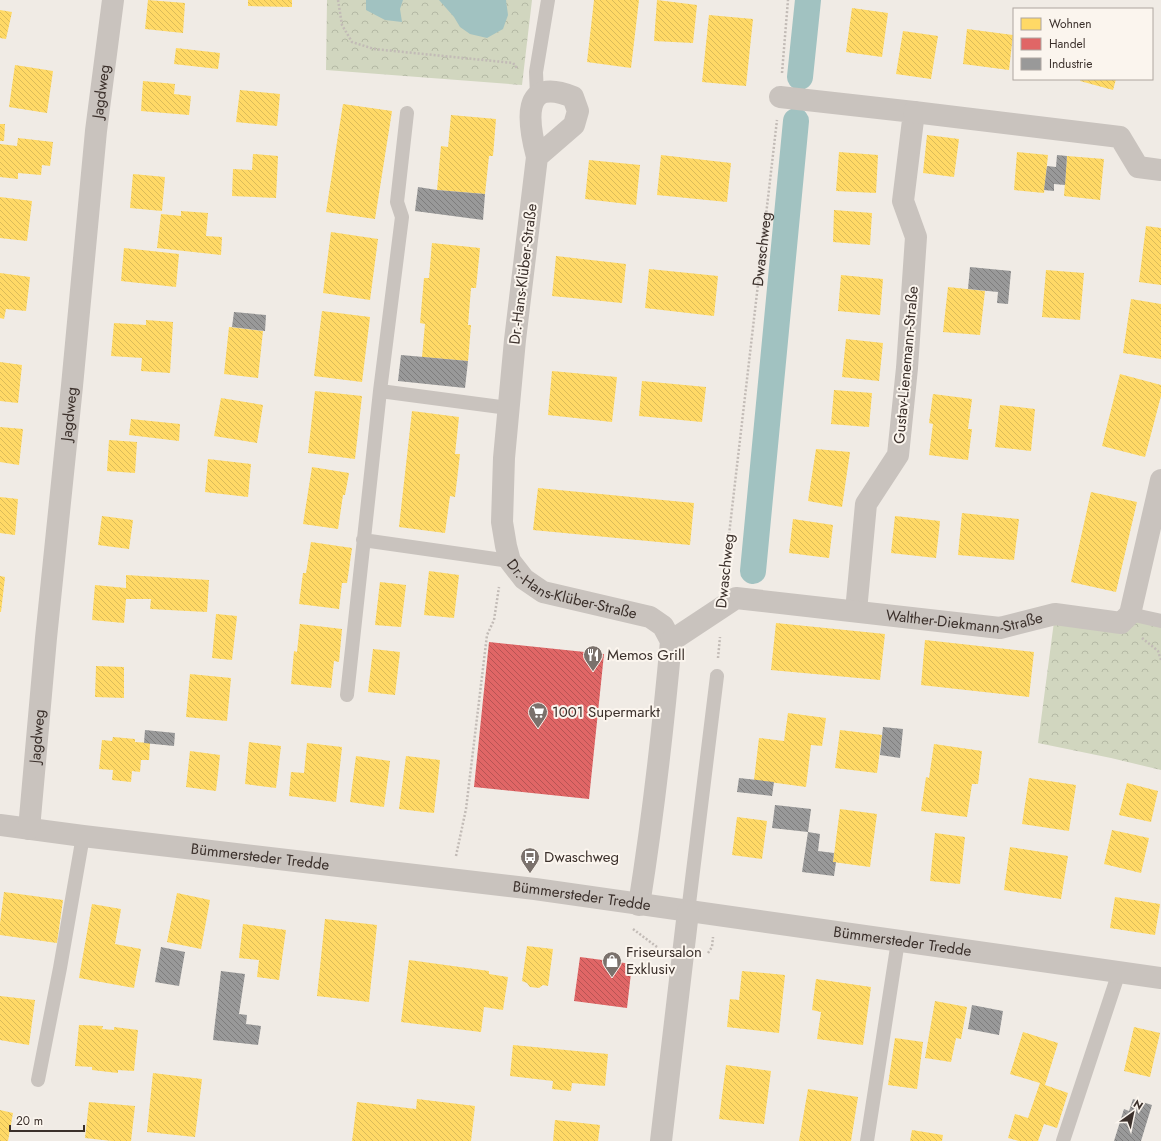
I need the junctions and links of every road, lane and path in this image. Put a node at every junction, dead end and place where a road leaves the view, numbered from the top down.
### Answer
1 (113, 0) edge
2 (338, 0) edge
3 (548, 0) edge
4 (788, 0) edge
5 (536, 96) junction
6 (780, 97) junction
7 (914, 112) junction
8 (407, 114) dead end
9 (537, 156) junction
10 (1161, 170) edge
11 (380, 390) junction
12 (508, 408) junction
13 (1161, 480) edge
14 (364, 540) junction
15 (510, 561) junction
16 (721, 607) junction
17 (856, 611) junction
18 (1130, 614) junction
19 (1161, 621) edge
20 (671, 641) junction
21 (1158, 652) dead end
22 (1161, 660) edge
23 (717, 676) joint
24 (346, 695) dead end
25 (0, 825) edge
26 (29, 829) junction
27 (83, 836) junction
28 (452, 879) junction
29 (640, 904) junction
30 (688, 912) junction
31 (628, 926) dead end
32 (898, 941) junction
33 (662, 958) dead end
34 (1119, 972) junction
35 (1161, 978) edge
36 (38, 1080) dead end
37 (661, 1141) edge
38 (867, 1141) edge
39 (1063, 1141) edge

1 - 26 street, Jagdweg
2 - 5 path
3 - 5 lane
4 - 6 path, Dwaschweg
5 - 9 street, Dr.-Hans-Klüber-Straße
5 - 9 street
6 - 7 street
6 - 16 path, Dwaschweg
7 - 10 street
7 - 17 street, Gustav-Lienemann-Straße
8 - 11 lane
9 - 12 street, Dr.-Hans-Klüber-Straße
11 - 12 lane
11 - 14 lane
12 - 15 street, Dr.-Hans-Klüber-Straße
13 - 18 street
14 - 15 lane
14 - 24 lane
15 - 20 street, Dr.-Hans-Klüber-Straße
15 - 28 path
16 - 17 street, Walther-Diekmann-Straße
16 - 20 street, Walther-Diekmann-Straße
16 - 23 path, Dwaschweg
17 - 18 street, Walther-Diekmann-Straße
18 - 19 lane
20 - 29 street
21 - 22 path
23 - 30 lane
25 - 26 street, Bümmersteder Tredde
26 - 27 street, Bümmersteder Tredde
27 - 28 street, Bümmersteder Tredde
27 - 36 lane
28 - 29 street, Bümmersteder Tredde
29 - 30 street, Bümmersteder Tredde
30 - 32 street, Bümmersteder Tredde
30 - 37 street
31 - 33 path
32 - 34 street, Bümmersteder Tredde
32 - 38 lane
34 - 35 street, Bümmersteder Tredde
34 - 39 lane

